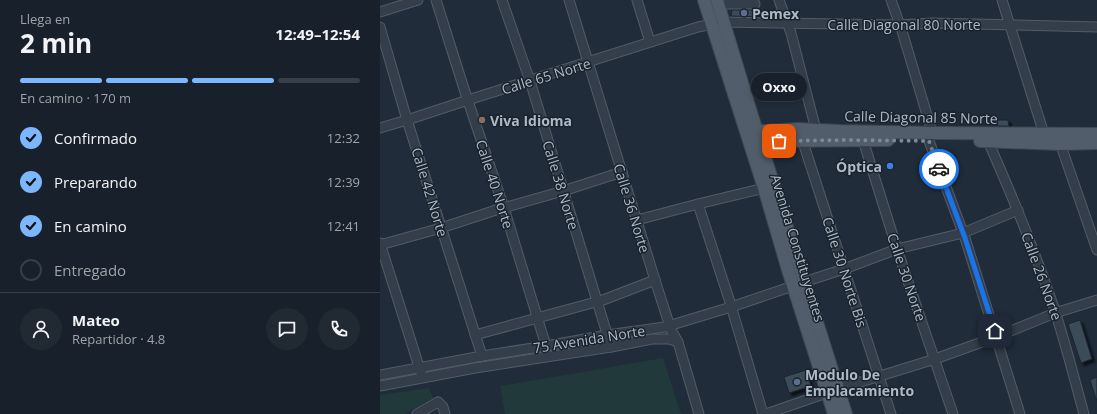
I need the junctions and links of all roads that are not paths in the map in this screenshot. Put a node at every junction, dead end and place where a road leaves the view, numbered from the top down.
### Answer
1 (418, 0) edge
2 (436, 0) edge
3 (502, 0) edge
4 (569, 0) edge
5 (637, 0) edge
6 (704, 0) edge
7 (779, 0) edge
8 (891, 0) edge
9 (1002, 0) edge
10 (718, 2) edge
11 (754, 4) dead end
12 (380, 12) edge
13 (718, 23) junction
14 (788, 23) junction
15 (900, 25) junction
16 (1010, 25) junction
17 (380, 27) edge
18 (1097, 27) edge
19 (650, 42) junction
20 (588, 62) junction
21 (530, 81) junction
22 (468, 100) junction
23 (407, 120) junction
24 (380, 128) edge
25 (816, 130) junction
26 (1044, 134) junction
27 (1097, 134) edge
28 (753, 135) junction
29 (800, 135) junction
30 (930, 137) junction
31 (1058, 139) junction
32 (863, 140) junction
33 (990, 141) junction
34 (1097, 144) edge
35 (622, 172) junction
36 (764, 188) junction
37 (563, 192) junction
38 (698, 204) junction
39 (504, 208) junction
40 (1018, 210) junction
41 (637, 220) junction
42 (441, 228) junction
43 (963, 233) junction
44 (380, 244) edge
45 (897, 249) junction
46 (1097, 250) edge
47 (844, 269) junction
48 (655, 280) junction
49 (799, 284) junction
50 (1097, 300) edge
51 (597, 301) junction
52 (731, 306) junction
53 (1055, 313) junction
54 (537, 318) junction
55 (669, 326) junction
56 (475, 335) junction
57 (608, 335) junction
58 (996, 337) junction
59 (678, 342) junction
60 (546, 346) junction
61 (611, 347) junction
62 (482, 356) junction
63 (935, 359) junction
64 (420, 368) junction
65 (380, 375) edge
66 (879, 376) junction
67 (423, 378) junction
68 (380, 386) edge
69 (833, 391) junction
70 (417, 414) edge
71 (445, 414) edge
72 (699, 414) edge
73 (763, 414) edge
74 (766, 414) edge
75 (834, 414) edge
76 (846, 414) edge
77 (891, 414) edge
78 (953, 414) edge
79 (1020, 414) edge
80 (1084, 414) edge

1 - 12 street
2 - 22 street, Calle 40 Norte
3 - 21 street, Calle 38 Norte
4 - 20 street, Calle 36 Norte
5 - 19 street
6 - 13 main road, Avenida Constituyentes
7 - 14 street
8 - 15 street
9 - 16 street
10 - 11 street
10 - 13 main road, Avenida Constituyentes
13 - 14 street, Calle Diagonal 80 Norte
13 - 19 street, Calle 65 Norte
13 - 28 main road, Avenida Constituyentes
14 - 15 street, Calle Diagonal 80 Norte
14 - 25 street
15 - 16 street, Calle Diagonal 80 Norte
15 - 30 street
16 - 18 street, Calle Diagonal 80 Norte
16 - 26 street
17 - 23 street, Calle 42 Norte
19 - 20 street, Calle 65 Norte
20 - 21 street, Calle 65 Norte
20 - 35 street, Calle 36 Norte
21 - 22 street, Calle 65 Norte
21 - 37 street, Calle 38 Norte
22 - 23 street, Calle 65 Norte
22 - 39 street, Calle 40 Norte
23 - 24 street, Calle 65 Norte
23 - 42 street, Calle 42 Norte
25 - 29 main road, Calle Diagonal 85 Norte
25 - 30 main road, Calle Diagonal 85 Norte
26 - 30 main road, Calle Diagonal 85 Norte
26 - 31 main road, Calle Diagonal 85 Norte
27 - 31 main road, Calle Diagonal 85 Norte
28 - 29 main road, Calle Diagonal 85 Norte
28 - 36 main road, Avenida Constituyentes
28 - 49 main road, Avenida Constituyentes
29 - 32 main road, Calle Diagonal 85 Norte
29 - 47 street, Calle 30 Norte Bis
30 - 32 main road, Calle Diagonal 85 Norte
30 - 33 main road, Calle Diagonal 85 Norte
30 - 43 street
31 - 33 main road, Calle Diagonal 85 Norte
31 - 34 main road, Calle Diagonal 85 Norte
31 - 46 street
32 - 45 street, Calle 30 Norte
33 - 40 street, Calle 26 Norte
35 - 37 street
35 - 41 street, Calle 36 Norte
36 - 38 street
36 - 49 main road, Avenida Constituyentes
37 - 39 street
37 - 51 street, Calle 38 Norte
38 - 41 street
38 - 52 street
39 - 42 street
39 - 54 street, Calle 40 Norte
40 - 43 street, 75 Avenida Norte
40 - 53 street, Calle 26 Norte
41 - 48 street, Calle 36 Norte
42 - 44 street
42 - 56 street, Calle 42 Norte
43 - 45 street, 75 Avenida Norte
43 - 58 street
44 - 64 street
45 - 47 street, 75 Avenida Norte
45 - 63 street, Calle 30 Norte
47 - 49 street, 75 Avenida Norte
47 - 66 street, Calle 30 Norte Bis
48 - 51 street
48 - 55 street, Calle 36 Norte
49 - 52 street, 75 Avenida Norte
49 - 69 main road, Avenida Constituyentes
50 - 53 street
51 - 54 street
51 - 57 street, Calle 38 Norte
52 - 55 street, 75 Avenida Norte
52 - 73 street
53 - 58 street
53 - 80 street, Calle 26 Norte
54 - 56 street
54 - 60 street, Calle 40 Norte
55 - 57 street, 75 Avenida Norte
55 - 59 street, Calle 36 Norte
56 - 62 street, Calle 42 Norte
57 - 60 street, 75 Avenida Norte
57 - 61 street, Calle 38 Norte
58 - 63 street
58 - 79 street
59 - 61 street, 75 Avenida Norte
59 - 72 street, Calle 36 Norte
60 - 62 street, 75 Avenida Norte
61 - 67 street, 75 Avenida Norte
62 - 64 street, 75 Avenida Norte
63 - 66 street
63 - 78 street, Calle 30 Norte
64 - 65 street, 75 Avenida Norte
64 - 67 street
66 - 69 street
66 - 77 street, Calle 30 Norte Bis
67 - 68 street, 75 Avenida Norte
69 - 74 street
69 - 75 main road, Avenida Constituyentes
69 - 76 main road, Avenida Constituyentes
70 - 71 street

